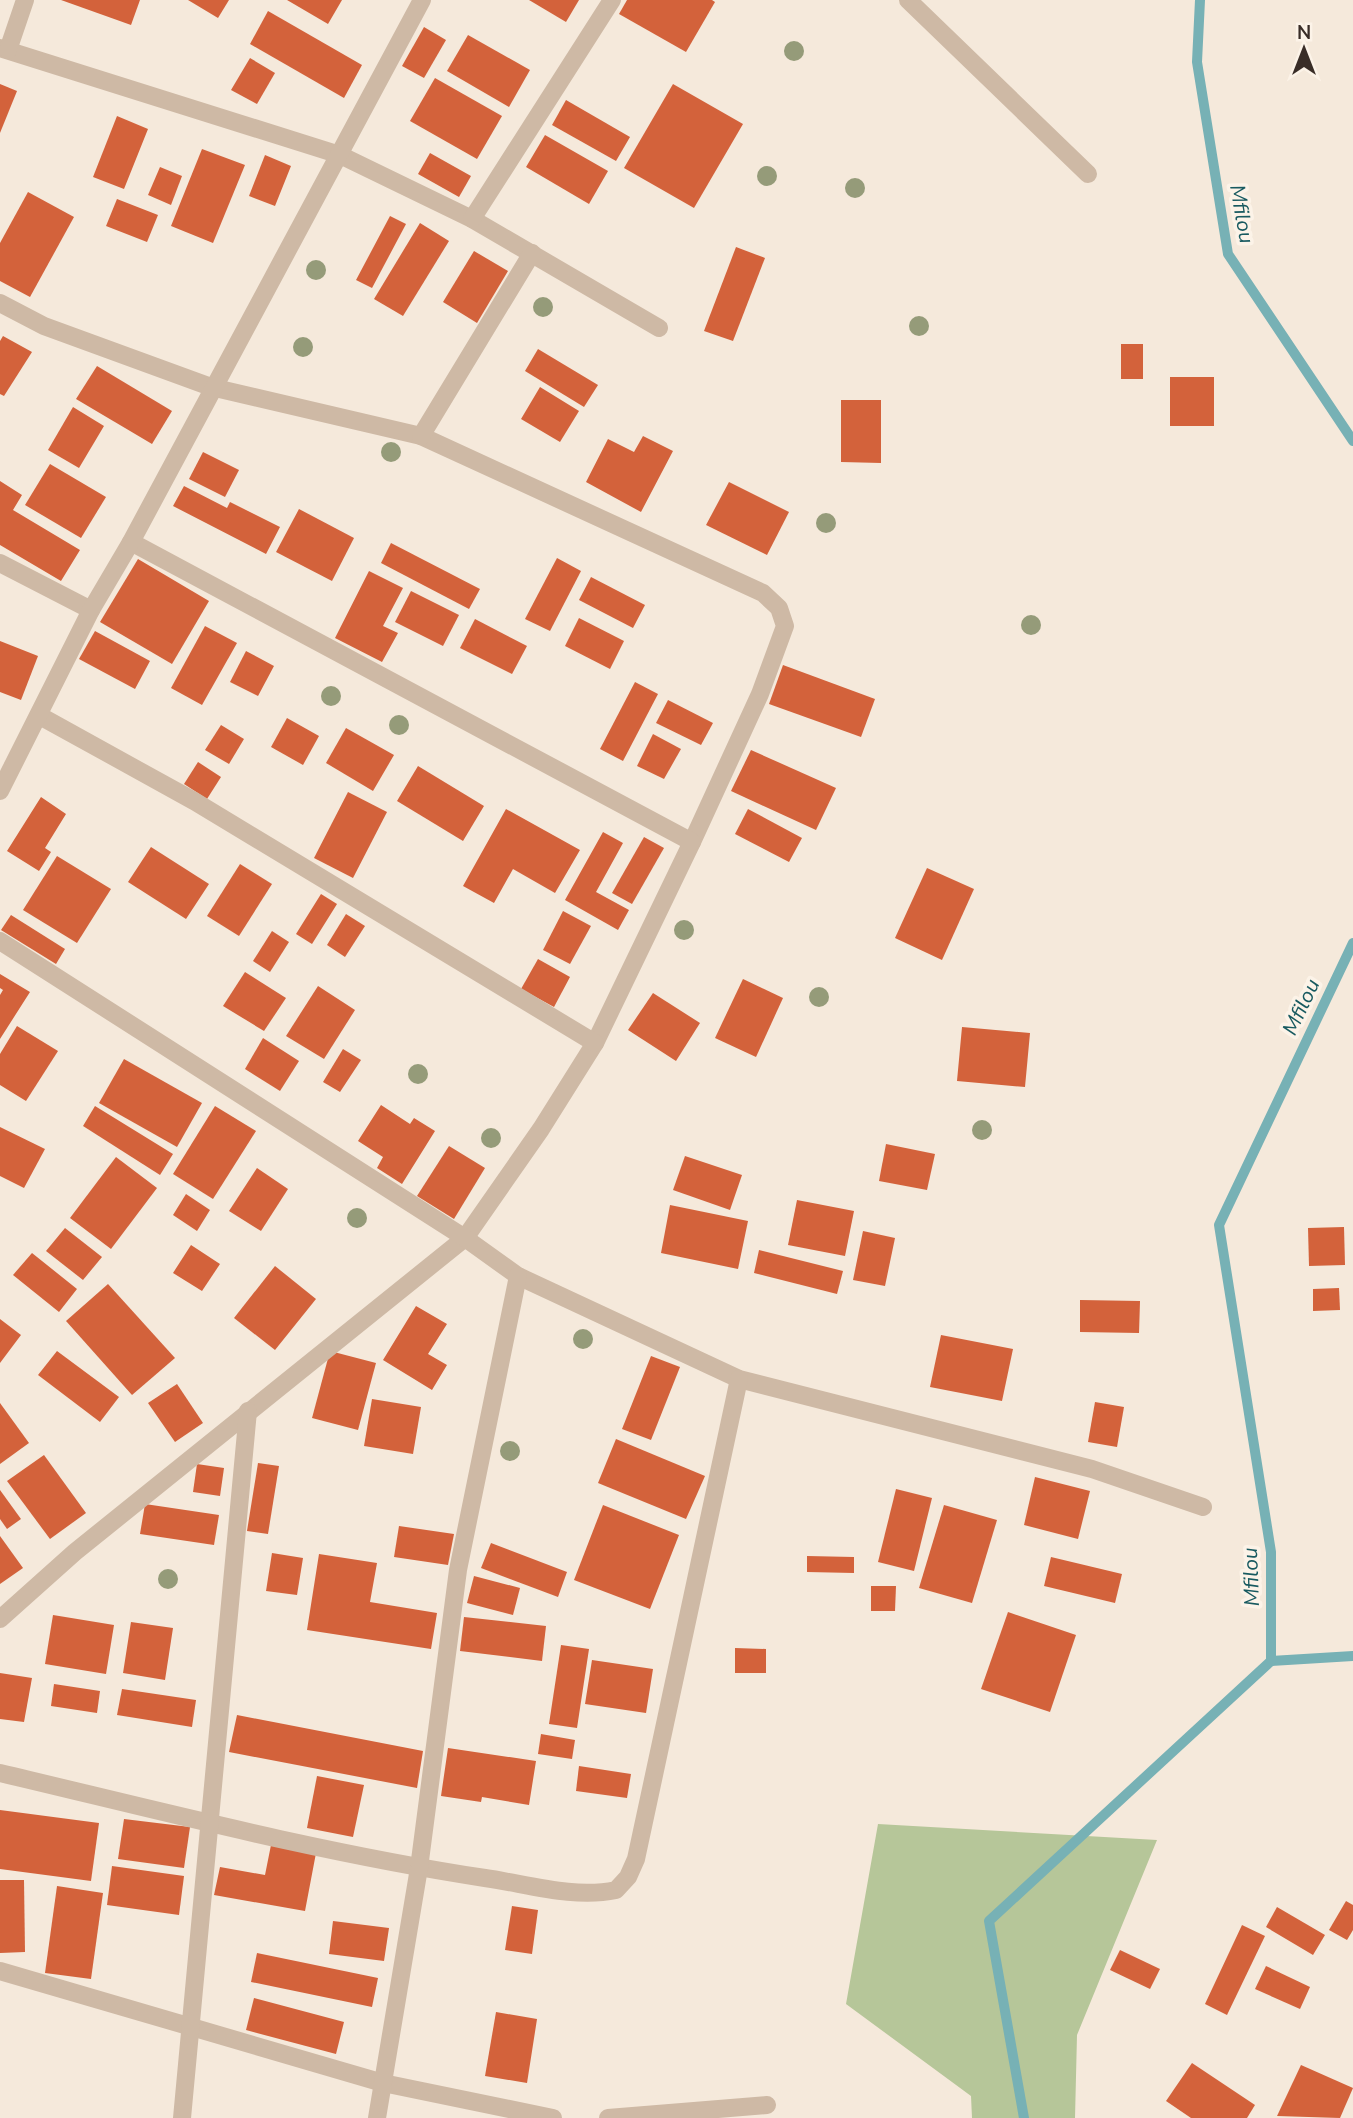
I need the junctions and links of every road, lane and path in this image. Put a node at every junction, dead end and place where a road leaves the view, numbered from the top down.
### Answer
1 (25, 0) edge
2 (422, 0) edge
3 (612, 0) edge
4 (908, 0) edge
5 (4, 49) edge
6 (340, 155) junction
7 (1088, 174) dead end
8 (472, 219) junction
9 (532, 253) junction
10 (0, 303) edge
11 (659, 328) dead end
12 (211, 387) junction
13 (421, 436) junction
14 (131, 542) junction
15 (0, 563) edge
16 (91, 610) junction
17 (40, 716) junction
18 (0, 791) edge
19 (692, 842) junction
20 (0, 941) edge
21 (595, 1043) junction
22 (465, 1238) junction
23 (519, 1276) junction
24 (739, 1379) junction
25 (248, 1411) junction
26 (1203, 1507) dead end
27 (0, 1619) edge
28 (0, 1773) edge
29 (210, 1824) junction
30 (419, 1868) junction
31 (0, 1971) edge
32 (189, 2028) junction
33 (383, 2083) junction
34 (767, 2105) dead end
35 (182, 2118) edge
36 (377, 2118) edge
37 (553, 2118) edge
38 (608, 2118) edge

1 - 5 street
2 - 6 street
3 - 8 street
4 - 7 street
5 - 6 street
6 - 8 street
6 - 12 street
8 - 9 street
9 - 11 street
9 - 13 street
10 - 12 street
12 - 13 street
12 - 14 street
13 - 19 street
14 - 16 street
14 - 19 street
15 - 16 street
16 - 17 street
17 - 18 street
17 - 21 street
19 - 21 street
20 - 22 street
21 - 22 street
22 - 23 street
22 - 25 street
23 - 24 street
23 - 30 street
24 - 26 street
24 - 30 street
25 - 27 street
25 - 29 street
28 - 29 street
29 - 30 street
29 - 32 street
30 - 33 street
31 - 32 street
32 - 33 street
32 - 35 street
33 - 36 street
33 - 37 street
34 - 38 street

